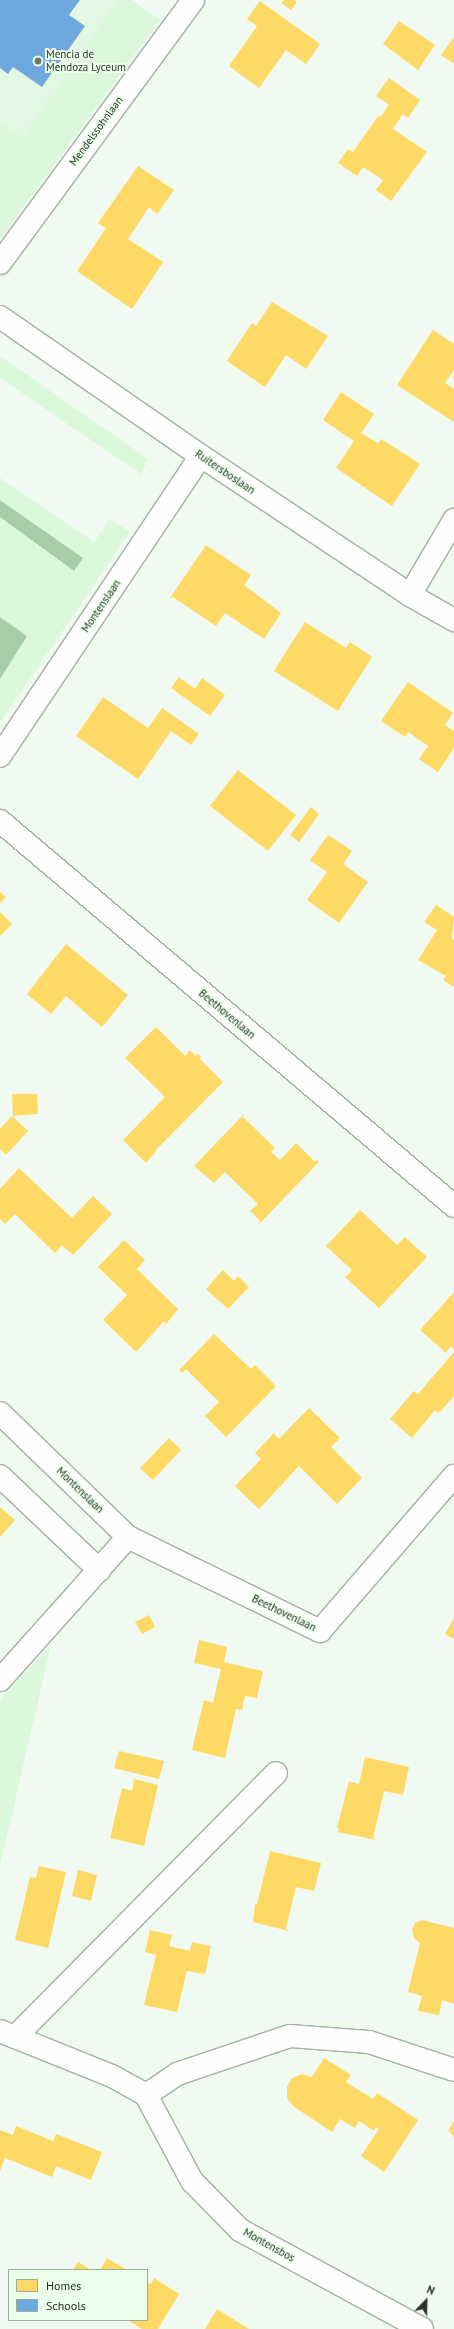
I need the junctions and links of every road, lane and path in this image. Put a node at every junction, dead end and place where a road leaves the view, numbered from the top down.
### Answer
1 (193, 0) edge
2 (0, 263) edge
3 (0, 317) edge
4 (201, 456) junction
5 (454, 520) edge
6 (410, 595) junction
7 (454, 620) edge
8 (0, 756) edge
9 (0, 821) edge
10 (454, 1206) edge
11 (0, 1413) edge
12 (0, 1476) edge
13 (454, 1476) edge
14 (128, 1537) junction
15 (99, 1570) junction
16 (0, 1680) edge
17 (276, 1773) dead end
18 (7, 2034) edge
19 (454, 2070) edge
20 (146, 2095) junction
21 (422, 2329) edge

1 - 2 street, Mendelssohnlaan
3 - 4 street, Ruitersboslaan
4 - 6 street, Ruitersboslaan
4 - 8 street, Montenslaan
5 - 6 street
6 - 7 street, Ruitersboslaan
9 - 10 street, Beethovenlaan
11 - 14 street, Montenslaan
12 - 15 street
13 - 14 street, Beethovenlaan
14 - 15 street
15 - 16 street
17 - 18 street
18 - 20 street
19 - 20 street
20 - 21 street, Montensbos

